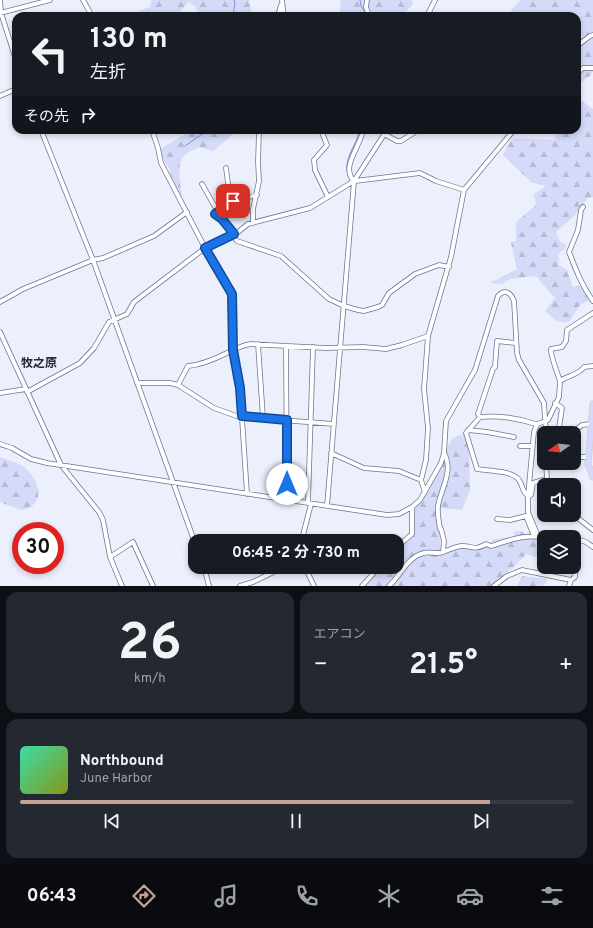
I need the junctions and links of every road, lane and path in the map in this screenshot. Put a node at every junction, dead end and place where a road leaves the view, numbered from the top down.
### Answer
1 (0, 0) edge
2 (50, 0) edge
3 (83, 0) edge
4 (367, 0) edge
5 (435, 0) edge
6 (282, 1) edge
7 (90, 12) edge
8 (279, 12) edge
9 (283, 12) edge
10 (368, 12) edge
11 (429, 12) edge
12 (0, 13) edge
13 (593, 36) edge
14 (581, 42) edge
15 (12, 48) edge
16 (593, 68) edge
17 (581, 70) edge
18 (12, 91) edge
19 (0, 96) edge
20 (43, 134) edge
21 (153, 134) edge
22 (259, 134) edge
23 (323, 134) edge
24 (362, 134) edge
25 (385, 134) edge
26 (388, 134) edge
27 (412, 134) edge
28 (511, 134) edge
29 (226, 168) dead end
30 (354, 181) junction
31 (202, 184) dead end
32 (464, 190) junction
33 (257, 195) junction
34 (328, 197) junction
35 (233, 201) junction
36 (583, 207) dead end
37 (186, 212) junction
38 (218, 212) junction
39 (253, 222) junction
40 (234, 235) junction
41 (205, 248) junction
42 (93, 260) junction
43 (449, 267) junction
44 (593, 301) edge
45 (0, 302) edge
46 (344, 306) junction
47 (593, 313) edge
48 (114, 320) junction
49 (0, 332) edge
50 (428, 336) junction
51 (516, 343) junction
52 (258, 344) junction
53 (286, 346) junction
54 (313, 347) junction
55 (340, 347) junction
56 (233, 350) junction
57 (593, 366) edge
58 (560, 380) junction
59 (137, 383) junction
60 (178, 385) junction
61 (26, 390) junction
62 (0, 393) edge
63 (555, 403) junction
64 (593, 404) edge
65 (242, 417) junction
66 (480, 417) junction
67 (263, 418) junction
68 (287, 420) junction
69 (545, 421) junction
70 (311, 422) junction
71 (334, 424) junction
72 (536, 424) junction
73 (591, 424) junction
74 (545, 426) edge
75 (559, 426) edge
76 (581, 426) edge
77 (468, 430) junction
78 (514, 437) dead end
79 (0, 444) edge
80 (520, 446) dead end
81 (532, 446) junction
82 (331, 453) junction
83 (444, 453) junction
84 (581, 458) edge
85 (588, 458) junction
86 (61, 465) junction
87 (593, 477) edge
88 (421, 480) junction
89 (537, 482) edge
90 (173, 483) junction
91 (425, 492) junction
92 (247, 494) junction
93 (528, 496) junction
94 (287, 500) junction
95 (310, 504) junction
96 (327, 506) junction
97 (412, 507) junction
98 (497, 519) dead end
99 (581, 521) edge
100 (593, 530) edge
101 (192, 534) edge
102 (304, 534) edge
103 (536, 536) junction
104 (581, 540) edge
105 (404, 541) edge
106 (593, 547) edge
107 (443, 552) junction
108 (110, 557) junction
109 (206, 574) edge
110 (270, 574) edge
111 (309, 574) edge
112 (373, 574) edge
113 (575, 574) edge
114 (571, 580) junction
115 (122, 586) edge
116 (153, 586) edge
117 (209, 586) edge
118 (240, 586) edge
119 (314, 586) edge
120 (362, 586) edge
121 (389, 586) edge
122 (494, 586) edge
123 (569, 586) edge

1 - 12 street
2 - 12 street
3 - 7 street
4 - 10 street
5 - 11 street
6 - 8 street
6 - 9 street
12 - 15 street
13 - 14 street
16 - 17 street
18 - 19 street
20 - 42 street
21 - 37 street
22 - 33 street
23 - 34 street
24 - 30 street
25 - 30 street
26 - 27 street
28 - 32 street
29 - 35 street
30 - 32 street
30 - 34 street
30 - 46 street
31 - 38 street
32 - 43 street
33 - 35 street
33 - 39 street
34 - 39 street
35 - 38 street
36 - 44 street
37 - 41 street
37 - 42 street
38 - 40 street
39 - 40 street
40 - 41 street
40 - 46 street
41 - 48 street
41 - 56 street
42 - 45 street
42 - 48 street
43 - 46 street
43 - 50 street
46 - 55 street
47 - 58 street
48 - 59 street
48 - 61 street
49 - 61 street
50 - 55 street
50 - 88 street
51 - 66 street
51 - 69 street
51 - 83 street
52 - 53 street
52 - 56 street
52 - 67 street
53 - 54 street
53 - 68 street
54 - 55 street
54 - 70 street
55 - 71 street
56 - 60 street
56 - 65 street
57 - 58 street
58 - 63 street
59 - 60 street
59 - 90 street
60 - 65 street
61 - 62 street
61 - 86 street
63 - 69 street
63 - 75 street
64 - 73 main road
65 - 67 street
65 - 92 street
66 - 72 street
66 - 77 street
67 - 68 street
68 - 70 street
68 - 94 street
69 - 72 street
69 - 74 street
70 - 71 street
70 - 95 street
71 - 82 street
72 - 81 street
73 - 76 street
73 - 85 main road
77 - 78 street
77 - 93 street
79 - 86 street
80 - 81 street
81 - 93 street
82 - 88 street
82 - 96 street
83 - 91 street
83 - 107 street
84 - 85 street
85 - 87 main road
86 - 90 street
86 - 108 street
88 - 91 street
89 - 93 street
90 - 92 street
90 - 101 street
91 - 97 street
92 - 94 street
93 - 103 street
94 - 95 street
95 - 96 street
95 - 102 street
96 - 97 street
97 - 105 street
98 - 103 street
99 - 100 street
103 - 107 street
104 - 106 street
107 - 121 street
108 - 115 street
108 - 116 street
109 - 117 street
110 - 118 street
111 - 119 street
112 - 120 street
113 - 114 street
114 - 122 street
114 - 123 street

